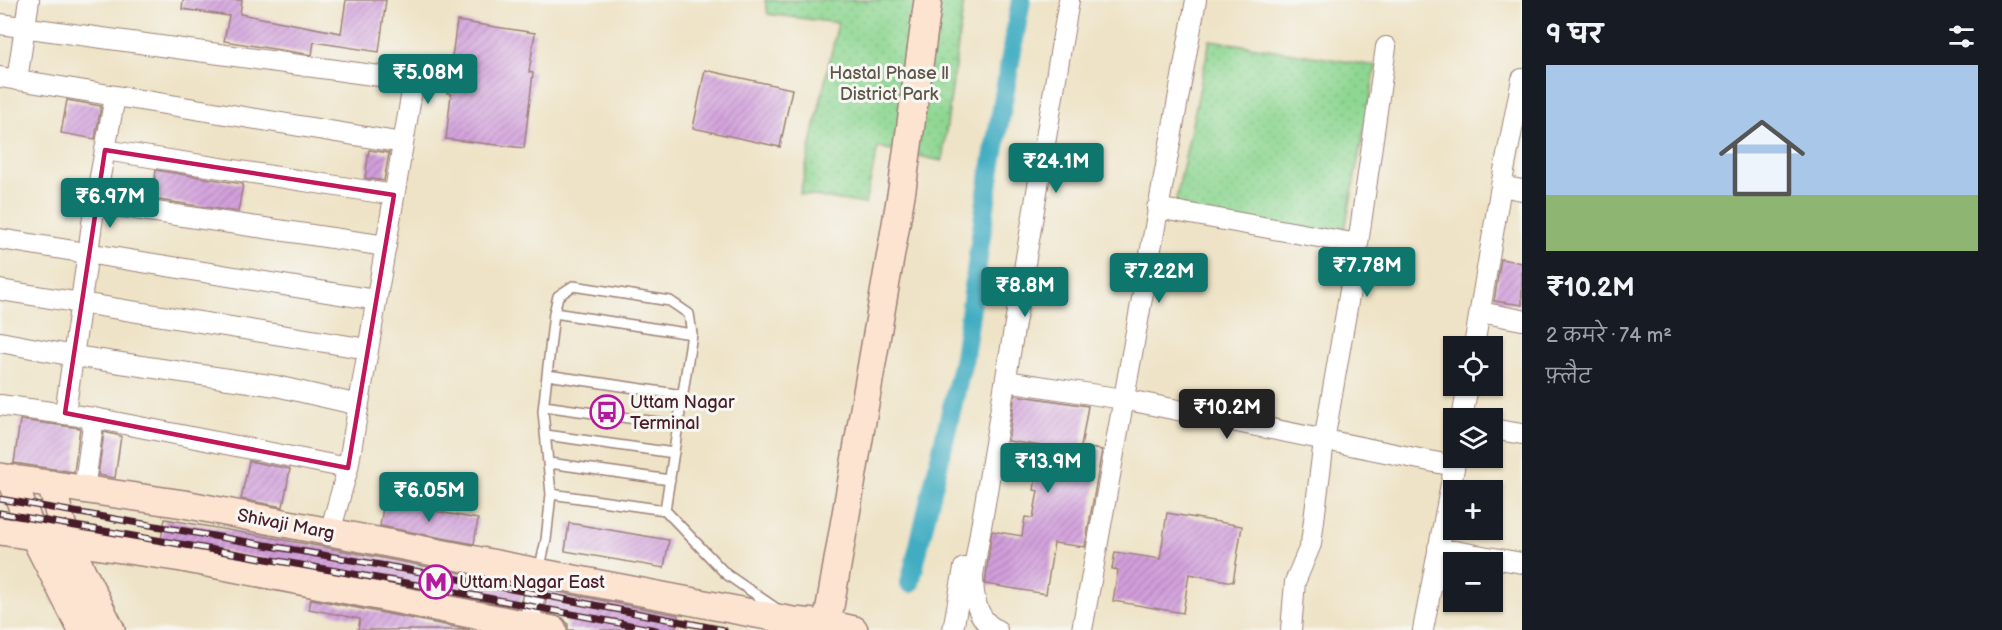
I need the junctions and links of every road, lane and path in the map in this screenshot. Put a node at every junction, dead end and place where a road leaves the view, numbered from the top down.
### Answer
1 (29, 0) edge
2 (928, 0) edge
3 (1059, 0) edge
4 (1069, 0) edge
5 (1196, 0) edge
6 (0, 24) edge
7 (25, 28) junction
8 (1386, 47) dead end
9 (8, 79) edge
10 (1522, 80) edge
11 (115, 97) junction
12 (403, 143) junction
13 (105, 150) junction
14 (1501, 186) junction
15 (1522, 190) edge
16 (394, 195) junction
17 (95, 203) junction
18 (1157, 208) junction
19 (0, 239) edge
20 (1358, 244) junction
21 (386, 246) junction
22 (87, 253) junction
23 (0, 290) edge
24 (376, 300) junction
25 (81, 302) junction
26 (1480, 312) junction
27 (554, 313) junction
28 (1522, 321) edge
29 (692, 334) junction
30 (1476, 336) edge
31 (0, 342) edge
32 (368, 349) junction
33 (74, 356) junction
34 (547, 375) junction
35 (1006, 381) junction
36 (683, 395) junction
37 (1123, 399) junction
38 (0, 405) edge
39 (359, 405) junction
40 (544, 406) junction
41 (65, 413) junction
42 (94, 418) junction
43 (678, 425) junction
44 (1503, 431) edge
45 (1522, 434) edge
46 (546, 435) junction
47 (1324, 441) junction
48 (674, 453) junction
49 (1443, 460) edge
50 (549, 463) junction
51 (348, 468) junction
52 (1454, 468) edge
53 (5, 477) edge
54 (670, 480) junction
55 (51, 484) junction
56 (84, 490) junction
57 (551, 494) junction
58 (665, 510) junction
59 (0, 531) edge
60 (330, 532) junction
61 (33, 536) junction
62 (66, 539) junction
63 (1438, 548) junction
64 (1522, 563) edge
65 (539, 572) junction
66 (793, 621) junction
67 (827, 624) junction
68 (536, 628) edge
69 (82, 630) edge
70 (111, 630) edge
71 (855, 630) edge
72 (953, 630) edge
73 (997, 630) edge
74 (1082, 630) edge
75 (1290, 630) edge
76 (1423, 630) edge

1 - 7 street
2 - 67 main road
3 - 72 street
4 - 35 street
5 - 18 street
6 - 7 street
7 - 9 street
7 - 12 street
8 - 20 street
9 - 11 street
10 - 14 street
11 - 12 street
11 - 13 street
12 - 16 street
13 - 16 street
13 - 17 street
14 - 15 street
14 - 26 street
16 - 21 street
17 - 21 street
17 - 22 street
18 - 20 street
18 - 37 street
19 - 22 street
20 - 47 street
21 - 24 street
22 - 24 street
22 - 25 street
23 - 25 street
24 - 32 street
25 - 32 street
25 - 33 street
26 - 28 street
26 - 30 street
27 - 29 lane
27 - 29 lane
27 - 34 lane
29 - 36 lane
31 - 33 street
32 - 39 street
33 - 39 street
33 - 41 street
34 - 36 lane
34 - 40 lane
35 - 37 street
35 - 73 street
36 - 43 lane
37 - 47 street
37 - 74 street
38 - 41 street
39 - 51 street
40 - 43 lane
40 - 46 lane
41 - 42 street
42 - 51 street
42 - 56 street
43 - 48 lane
44 - 45 street
46 - 48 lane
46 - 50 lane
47 - 49 street
47 - 75 street
48 - 54 lane
50 - 54 lane
50 - 57 lane
51 - 60 street
52 - 63 street
53 - 55 main road, Shivaji Marg
53 - 61 main road
54 - 58 lane
55 - 56 main road, Shivaji Marg
55 - 62 main road
56 - 60 main road, Shivaji Marg
57 - 58 lane
57 - 65 lane
58 - 66 lane
59 - 61 main road
60 - 65 main road, Shivaji Marg
61 - 62 main road
61 - 69 main road
62 - 68 main road
62 - 70 main road
63 - 64 street
63 - 76 street
65 - 66 main road, Shivaji Marg
65 - 68 street
66 - 67 main road, Shivaji Marg
67 - 71 main road, Shivaji Marg

